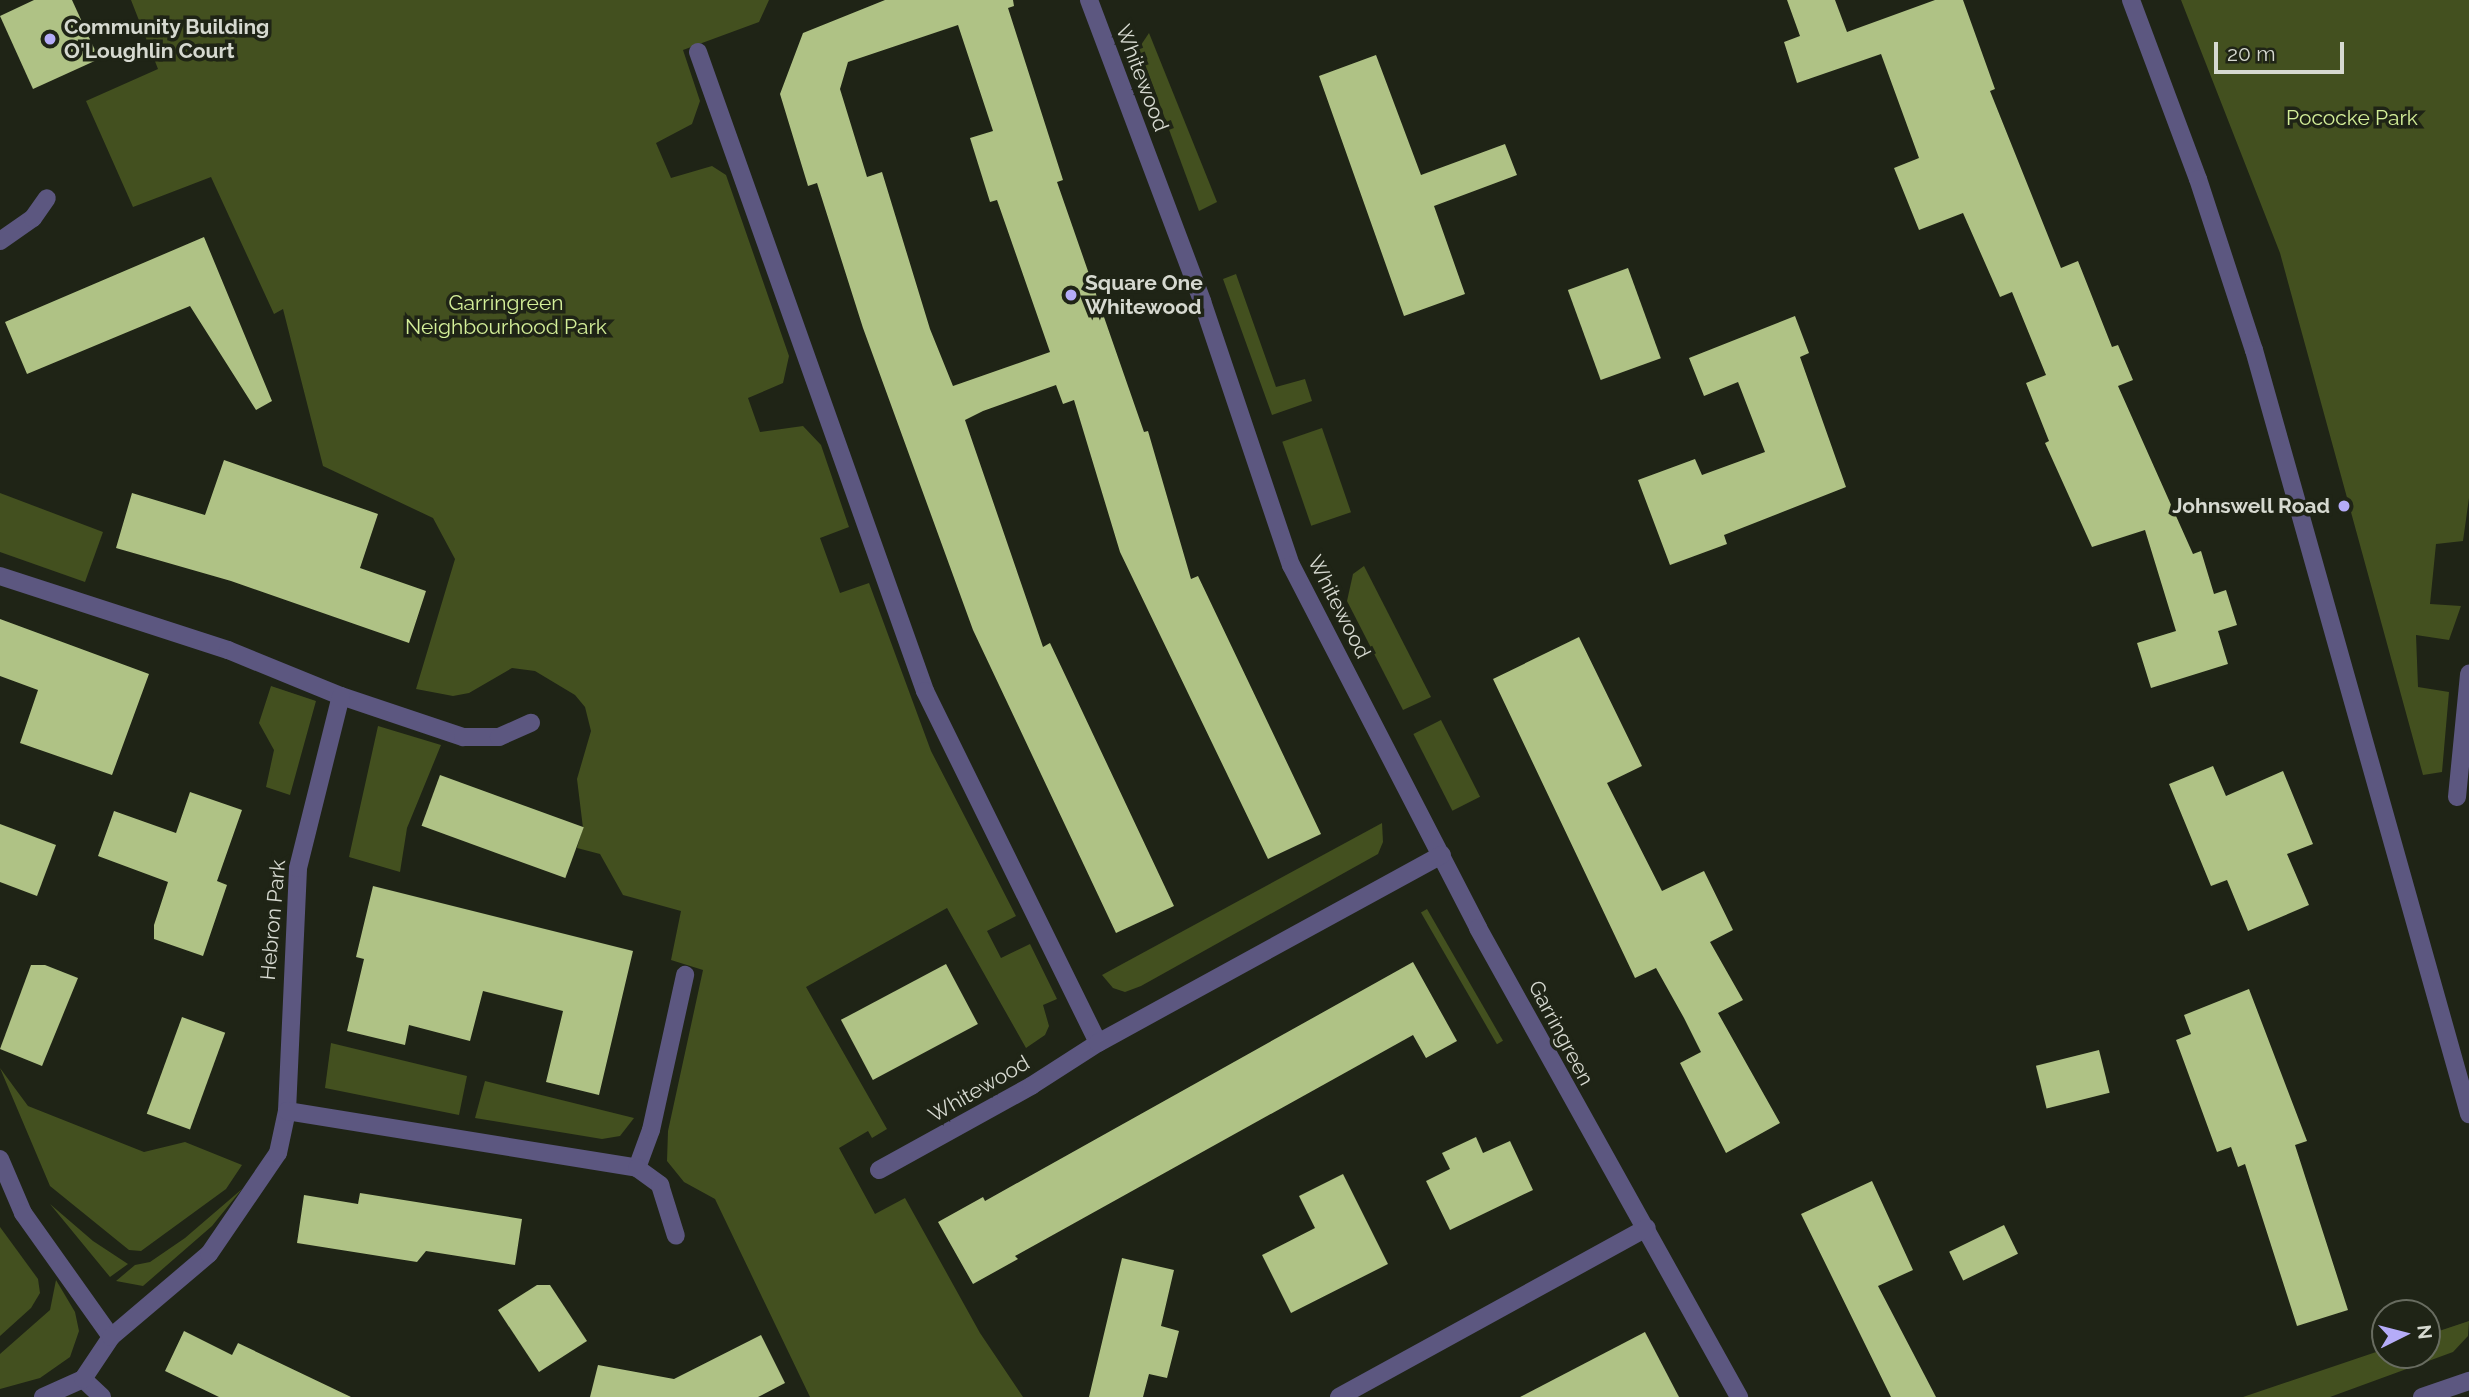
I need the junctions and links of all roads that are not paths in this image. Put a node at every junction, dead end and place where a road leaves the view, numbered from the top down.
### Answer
1 (1088, 0) edge
2 (2131, 0) edge
3 (698, 52) dead end
4 (47, 198) dead end
5 (0, 241) edge
6 (0, 576) edge
7 (2469, 674) edge
8 (341, 696) junction
9 (531, 723) dead end
10 (2457, 797) dead end
11 (1442, 855) junction
12 (685, 975) dead end
13 (1098, 1043) junction
14 (287, 1111) junction
15 (2469, 1114) edge
16 (0, 1159) edge
17 (637, 1168) junction
18 (879, 1170) dead end
19 (1647, 1228) junction
20 (676, 1236) dead end
21 (111, 1337) junction
22 (83, 1378) junction
23 (2469, 1381) edge
24 (43, 1397) edge
25 (102, 1397) edge
26 (1339, 1397) edge
27 (1739, 1397) edge
28 (2422, 1397) edge

1 - 11 street, Whitewood
2 - 15 street
3 - 13 street
4 - 5 street
6 - 8 street
7 - 10 street
8 - 9 street
8 - 14 street, Hebron Park
11 - 13 street, Whitewood
11 - 19 street, Garringreen
12 - 17 street
13 - 18 street, Whitewood
14 - 17 street
14 - 21 street, Hebron Park
16 - 21 street
17 - 20 street
19 - 26 street
19 - 27 street, Garringreen
21 - 22 street, Hebron Park
22 - 24 street
22 - 25 street
23 - 28 street

